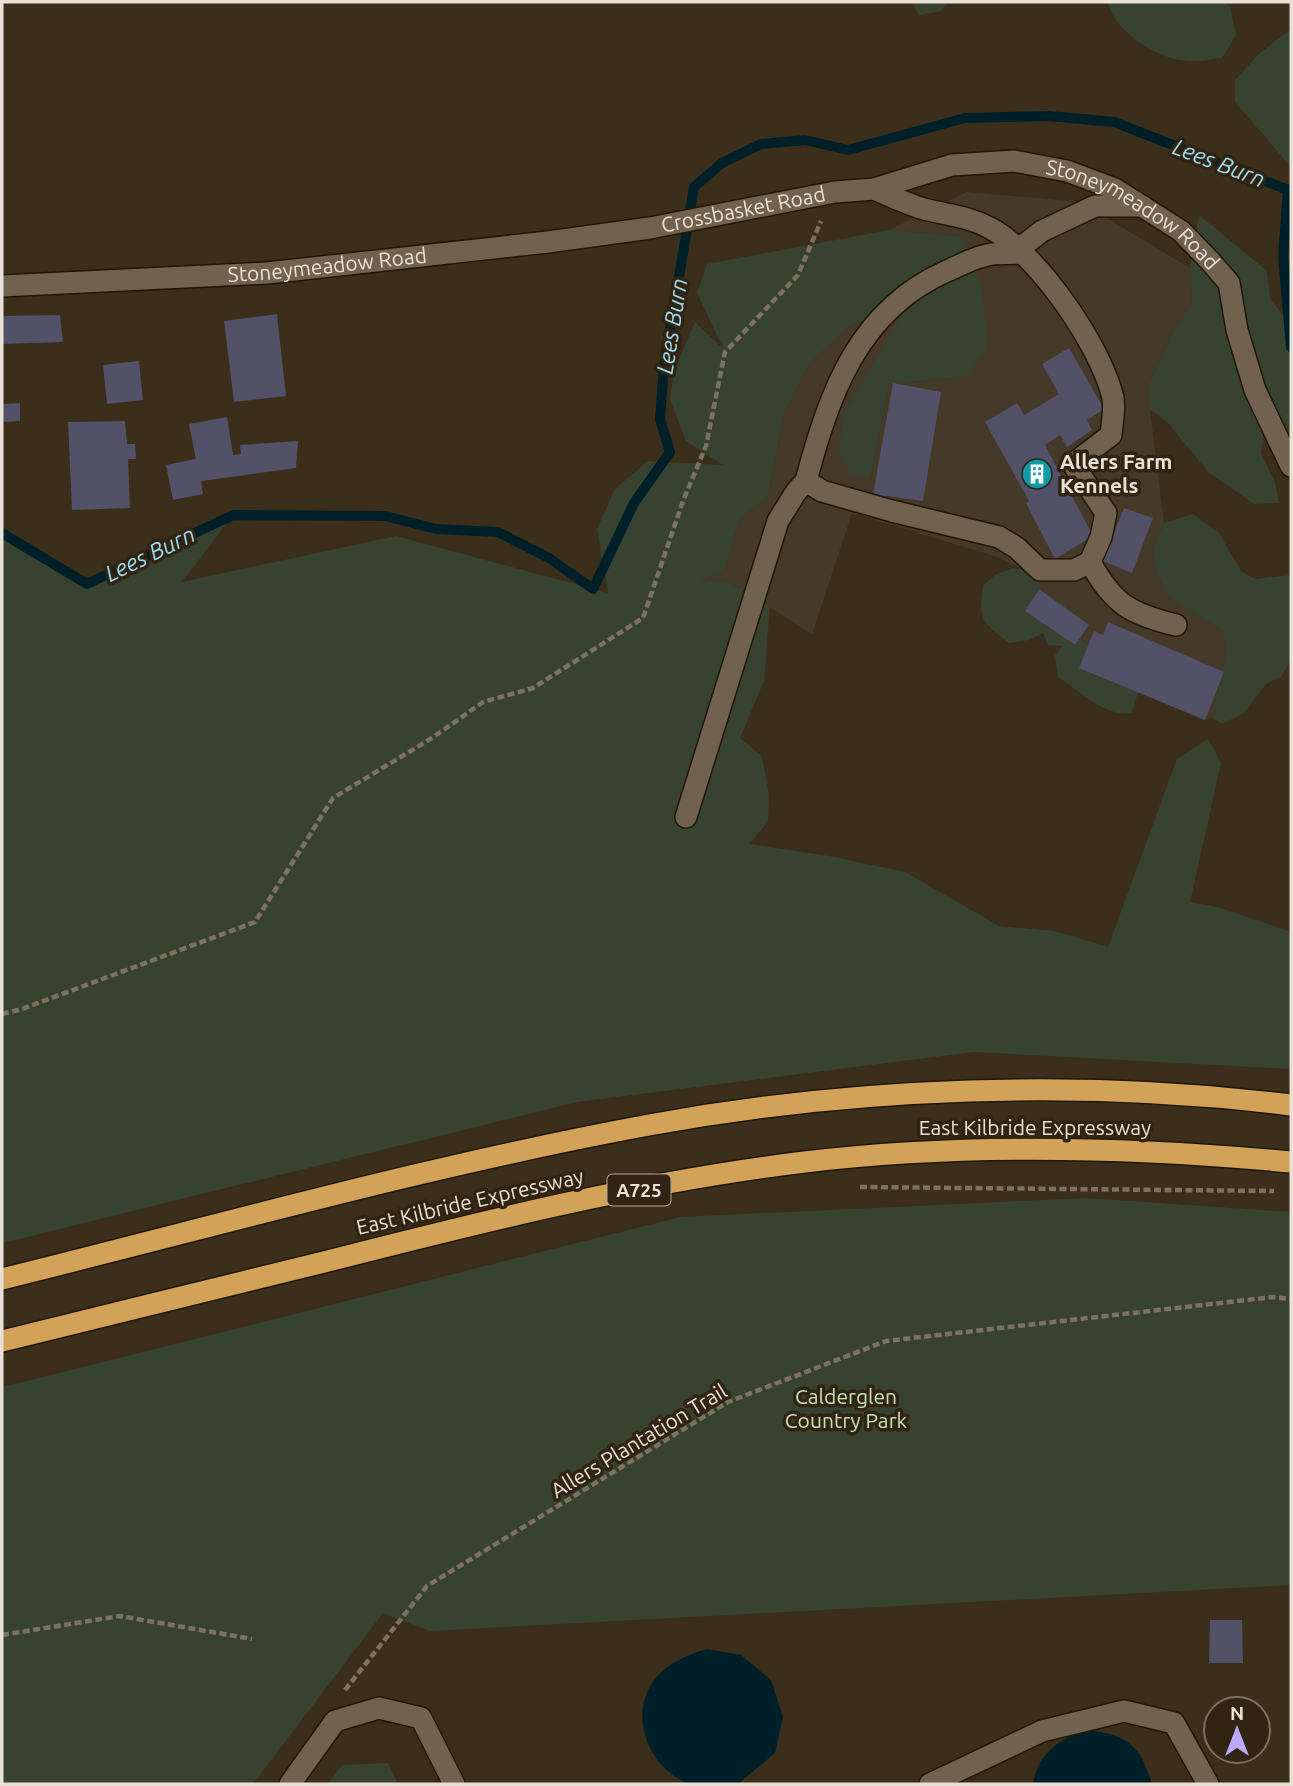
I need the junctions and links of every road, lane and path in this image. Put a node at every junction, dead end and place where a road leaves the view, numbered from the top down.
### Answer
1 (874, 189) junction
2 (835, 192) junction
3 (1144, 206) junction
4 (650, 228) joint
5 (1022, 251) junction
6 (2, 286) edge
7 (1291, 466) edge
8 (806, 481) junction
9 (1090, 562) junction
10 (1176, 625) dead end
11 (685, 817) dead end
12 (2, 1014) edge
13 (1291, 1105) edge
14 (1291, 1162) edge
15 (855, 1187) dead end
16 (1278, 1191) dead end
17 (2, 1279) edge
18 (1291, 1298) edge
19 (2, 1341) edge
20 (2, 1635) edge
21 (252, 1639) dead end
22 (335, 1721) junction
23 (290, 1784) edge
24 (454, 1784) edge
25 (930, 1784) edge
26 (1208, 1784) edge

1 - 2 street, Stoneymeadow Road
1 - 3 street, Stoneymeadow Road
1 - 5 street
2 - 4 street, Crossbasket Road
2 - 12 path
3 - 5 street
3 - 7 street, Stoneymeadow Road
4 - 6 street, Stoneymeadow Road
5 - 8 street
5 - 9 street
8 - 9 street
8 - 11 street
9 - 10 street
13 - 17 highway, East Kilbride Expressway
14 - 19 highway, East Kilbride Expressway / A725
15 - 16 path
18 - 22 path, Allers Plantation Trail
20 - 21 path
22 - 23 street
22 - 24 street
25 - 26 street

